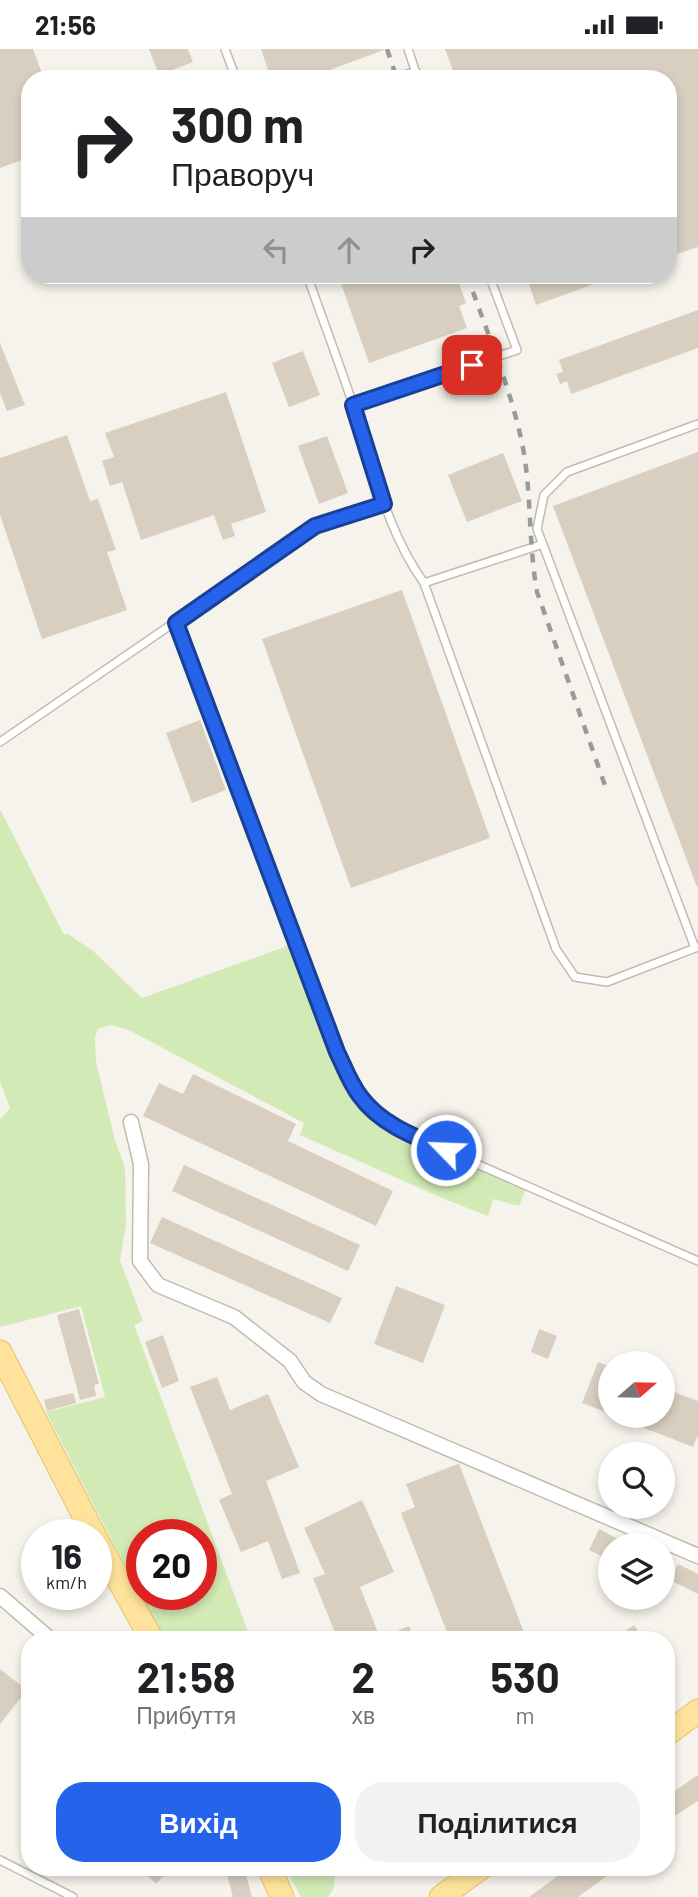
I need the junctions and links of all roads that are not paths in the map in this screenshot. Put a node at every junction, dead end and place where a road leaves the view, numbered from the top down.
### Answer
1 (225, 49) edge
2 (408, 49) edge
3 (233, 70) edge
4 (415, 70) edge
5 (310, 284) edge
6 (492, 284) edge
7 (353, 405) junction
8 (698, 424) edge
9 (384, 504) junction
10 (543, 544) junction
11 (424, 583) junction
12 (176, 623) junction
13 (0, 742) edge
14 (697, 947) edge
15 (131, 1122) dead end
16 (698, 1261) edge
17 (0, 1352) edge
18 (86, 1519) edge
19 (698, 1556) edge
20 (112, 1568) edge
21 (0, 1596) edge
22 (41, 1631) edge
23 (147, 1631) edge
24 (698, 1711) edge
25 (675, 1728) edge
26 (0, 1860) edge
27 (21, 1871) edge
28 (32, 1876) edge
29 (273, 1876) edge
30 (470, 1876) edge
31 (73, 1897) edge
32 (282, 1897) edge
33 (441, 1897) edge

1 - 3 lane
2 - 4 lane
5 - 7 lane
6 - 7 lane
7 - 9 lane
8 - 10 lane
9 - 11 lane
9 - 12 lane
10 - 11 lane
10 - 14 lane
11 - 14 lane
12 - 13 lane
12 - 16 lane
15 - 19 street
17 - 18 main road
20 - 23 main road
21 - 22 street
24 - 25 main road
26 - 27 lane
28 - 31 lane
29 - 32 main road
30 - 33 main road

